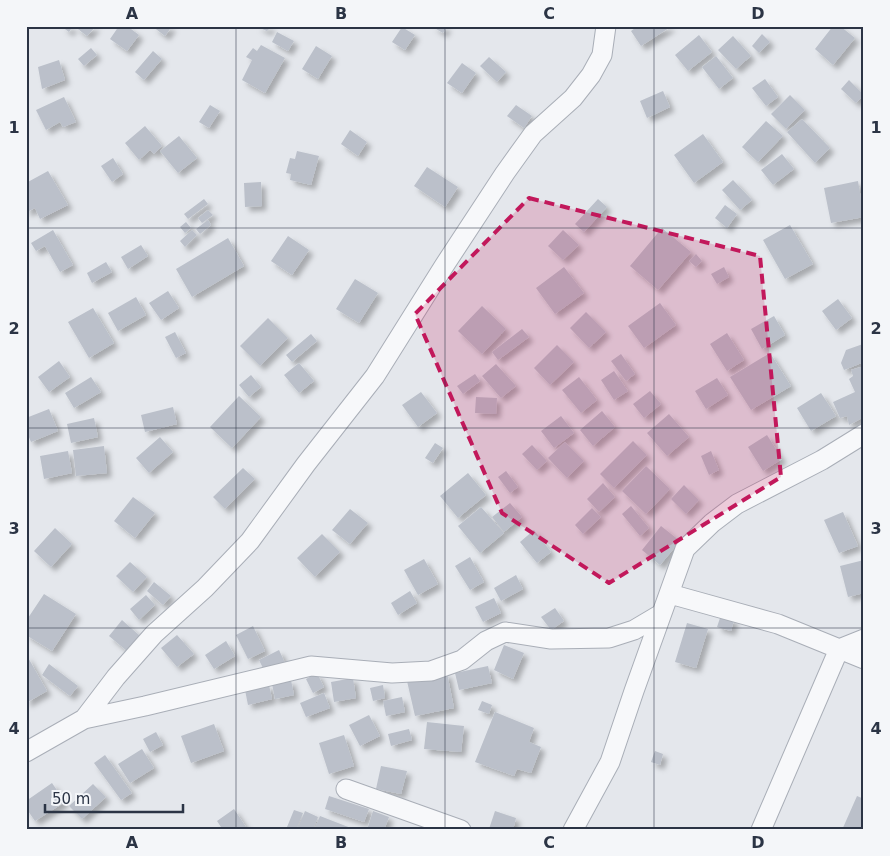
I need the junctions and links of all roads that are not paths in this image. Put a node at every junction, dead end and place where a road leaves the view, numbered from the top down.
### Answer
1 (606, 26) edge
2 (864, 434) edge
3 (670, 594) junction
4 (661, 614) junction
5 (864, 639) edge
6 (839, 649) junction
7 (864, 659) edge
8 (84, 719) junction
9 (26, 752) edge
10 (346, 789) dead end
11 (461, 830) edge
12 (573, 830) edge
13 (760, 830) edge

1 - 8 street
2 - 3 street
3 - 4 street
3 - 6 street
4 - 8 street
4 - 12 street
5 - 6 street
6 - 7 street
6 - 13 street
8 - 9 street
10 - 11 street

